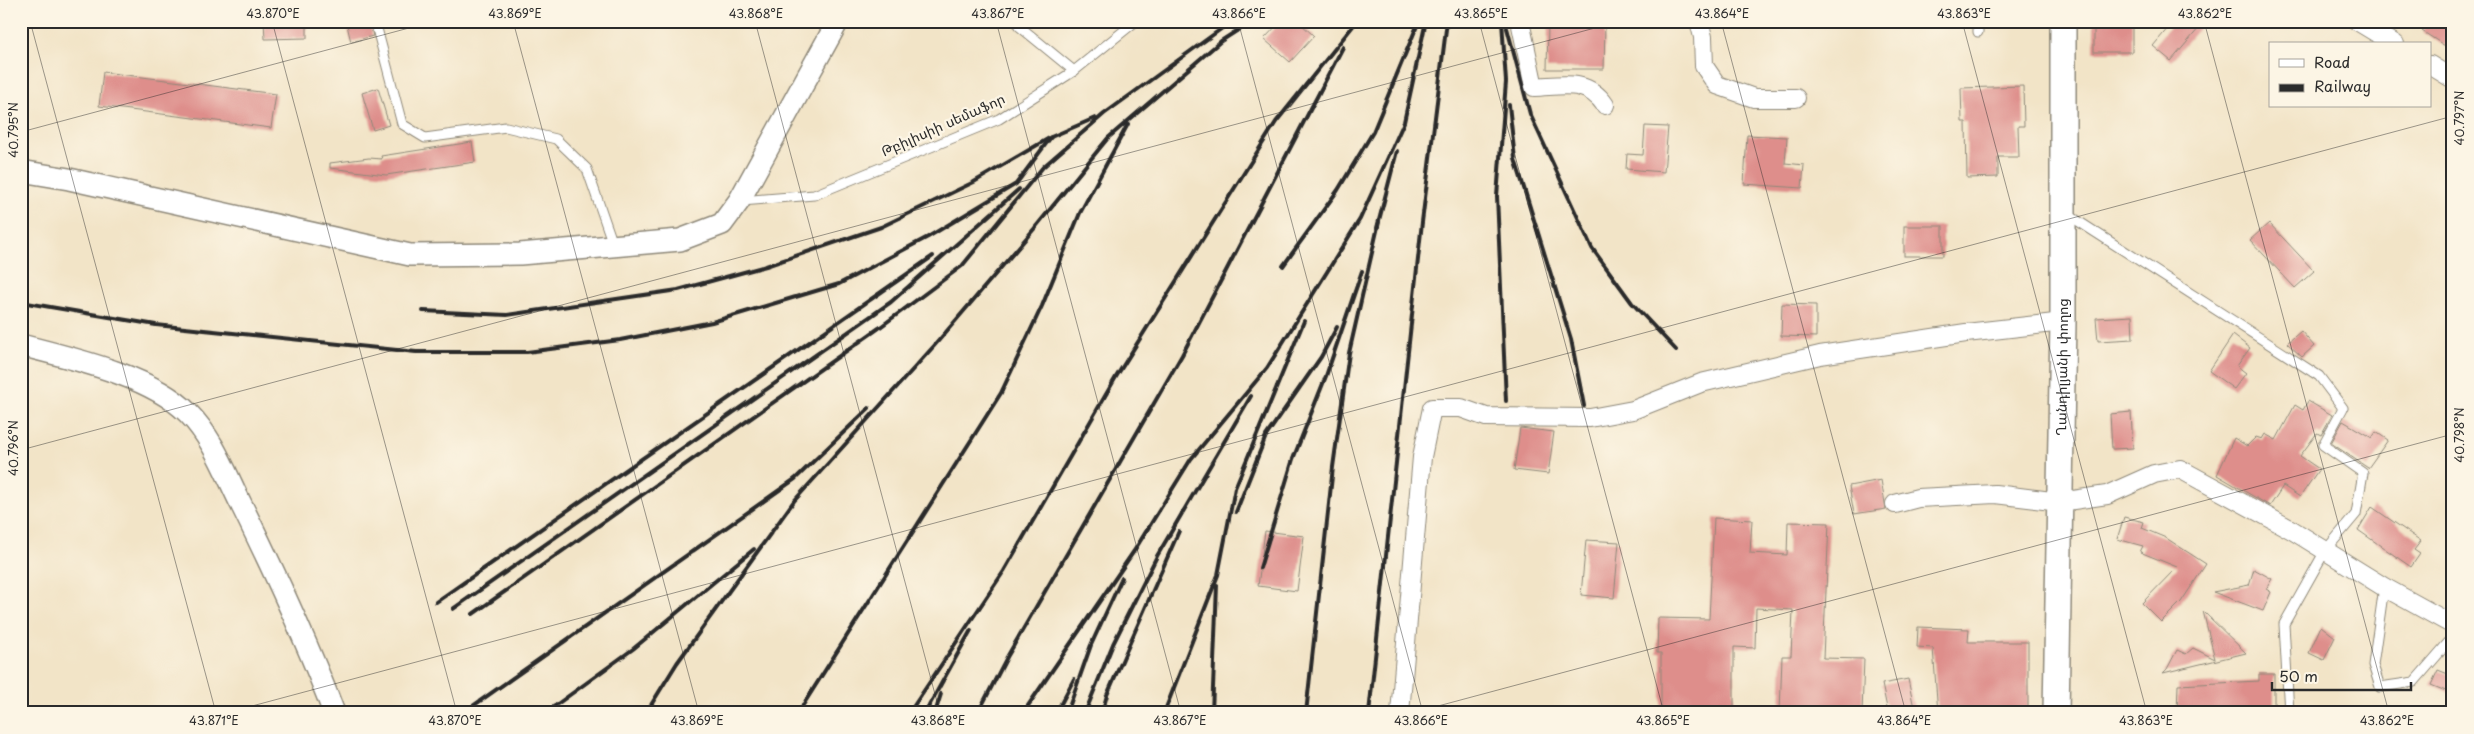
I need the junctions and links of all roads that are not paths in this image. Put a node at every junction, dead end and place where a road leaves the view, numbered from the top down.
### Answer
1 (375, 21) edge
2 (838, 21) edge
3 (1136, 21) edge
4 (1520, 21) edge
5 (1699, 21) edge
6 (1978, 21) edge
7 (2063, 21) edge
8 (2357, 21) edge
9 (1018, 26) dead end
10 (1978, 32) dead end
11 (2391, 42) edge
12 (2432, 66) edge
13 (1074, 71) junction
14 (2453, 79) edge
15 (1796, 98) dead end
16 (1605, 105) dead end
17 (21, 170) edge
18 (739, 201) junction
19 (2063, 211) junction
20 (614, 247) junction
21 (2063, 322) junction
22 (21, 345) edge
23 (2060, 502) junction
24 (1895, 504) dead end
25 (2325, 551) junction
26 (2384, 587) junction
27 (2453, 625) edge
28 (2453, 637) edge
29 (334, 713) edge
30 (1400, 713) edge
31 (2056, 713) edge
32 (2289, 713) edge

1 - 20 lane
2 - 18 street
3 - 13 lane, Թբիլիսիի սեմաֆոր
4 - 16 street
5 - 15 street
6 - 10 lane
7 - 19 main road, Ղանդիլյանի փողոց
8 - 11 street
9 - 13 lane
12 - 14 street
13 - 18 lane, Թբիլիսիի սեմաֆոր
17 - 20 street
18 - 20 street
19 - 21 main road, Ղանդիլյանի փողոց
19 - 25 lane
21 - 23 main road, Ղանդիլյանի փողոց
21 - 30 street
22 - 29 street
23 - 24 street
23 - 25 street
23 - 31 main road, Ղանդիլյանի փողոց
25 - 26 street
25 - 32 lane
26 - 27 street
26 - 28 lane

